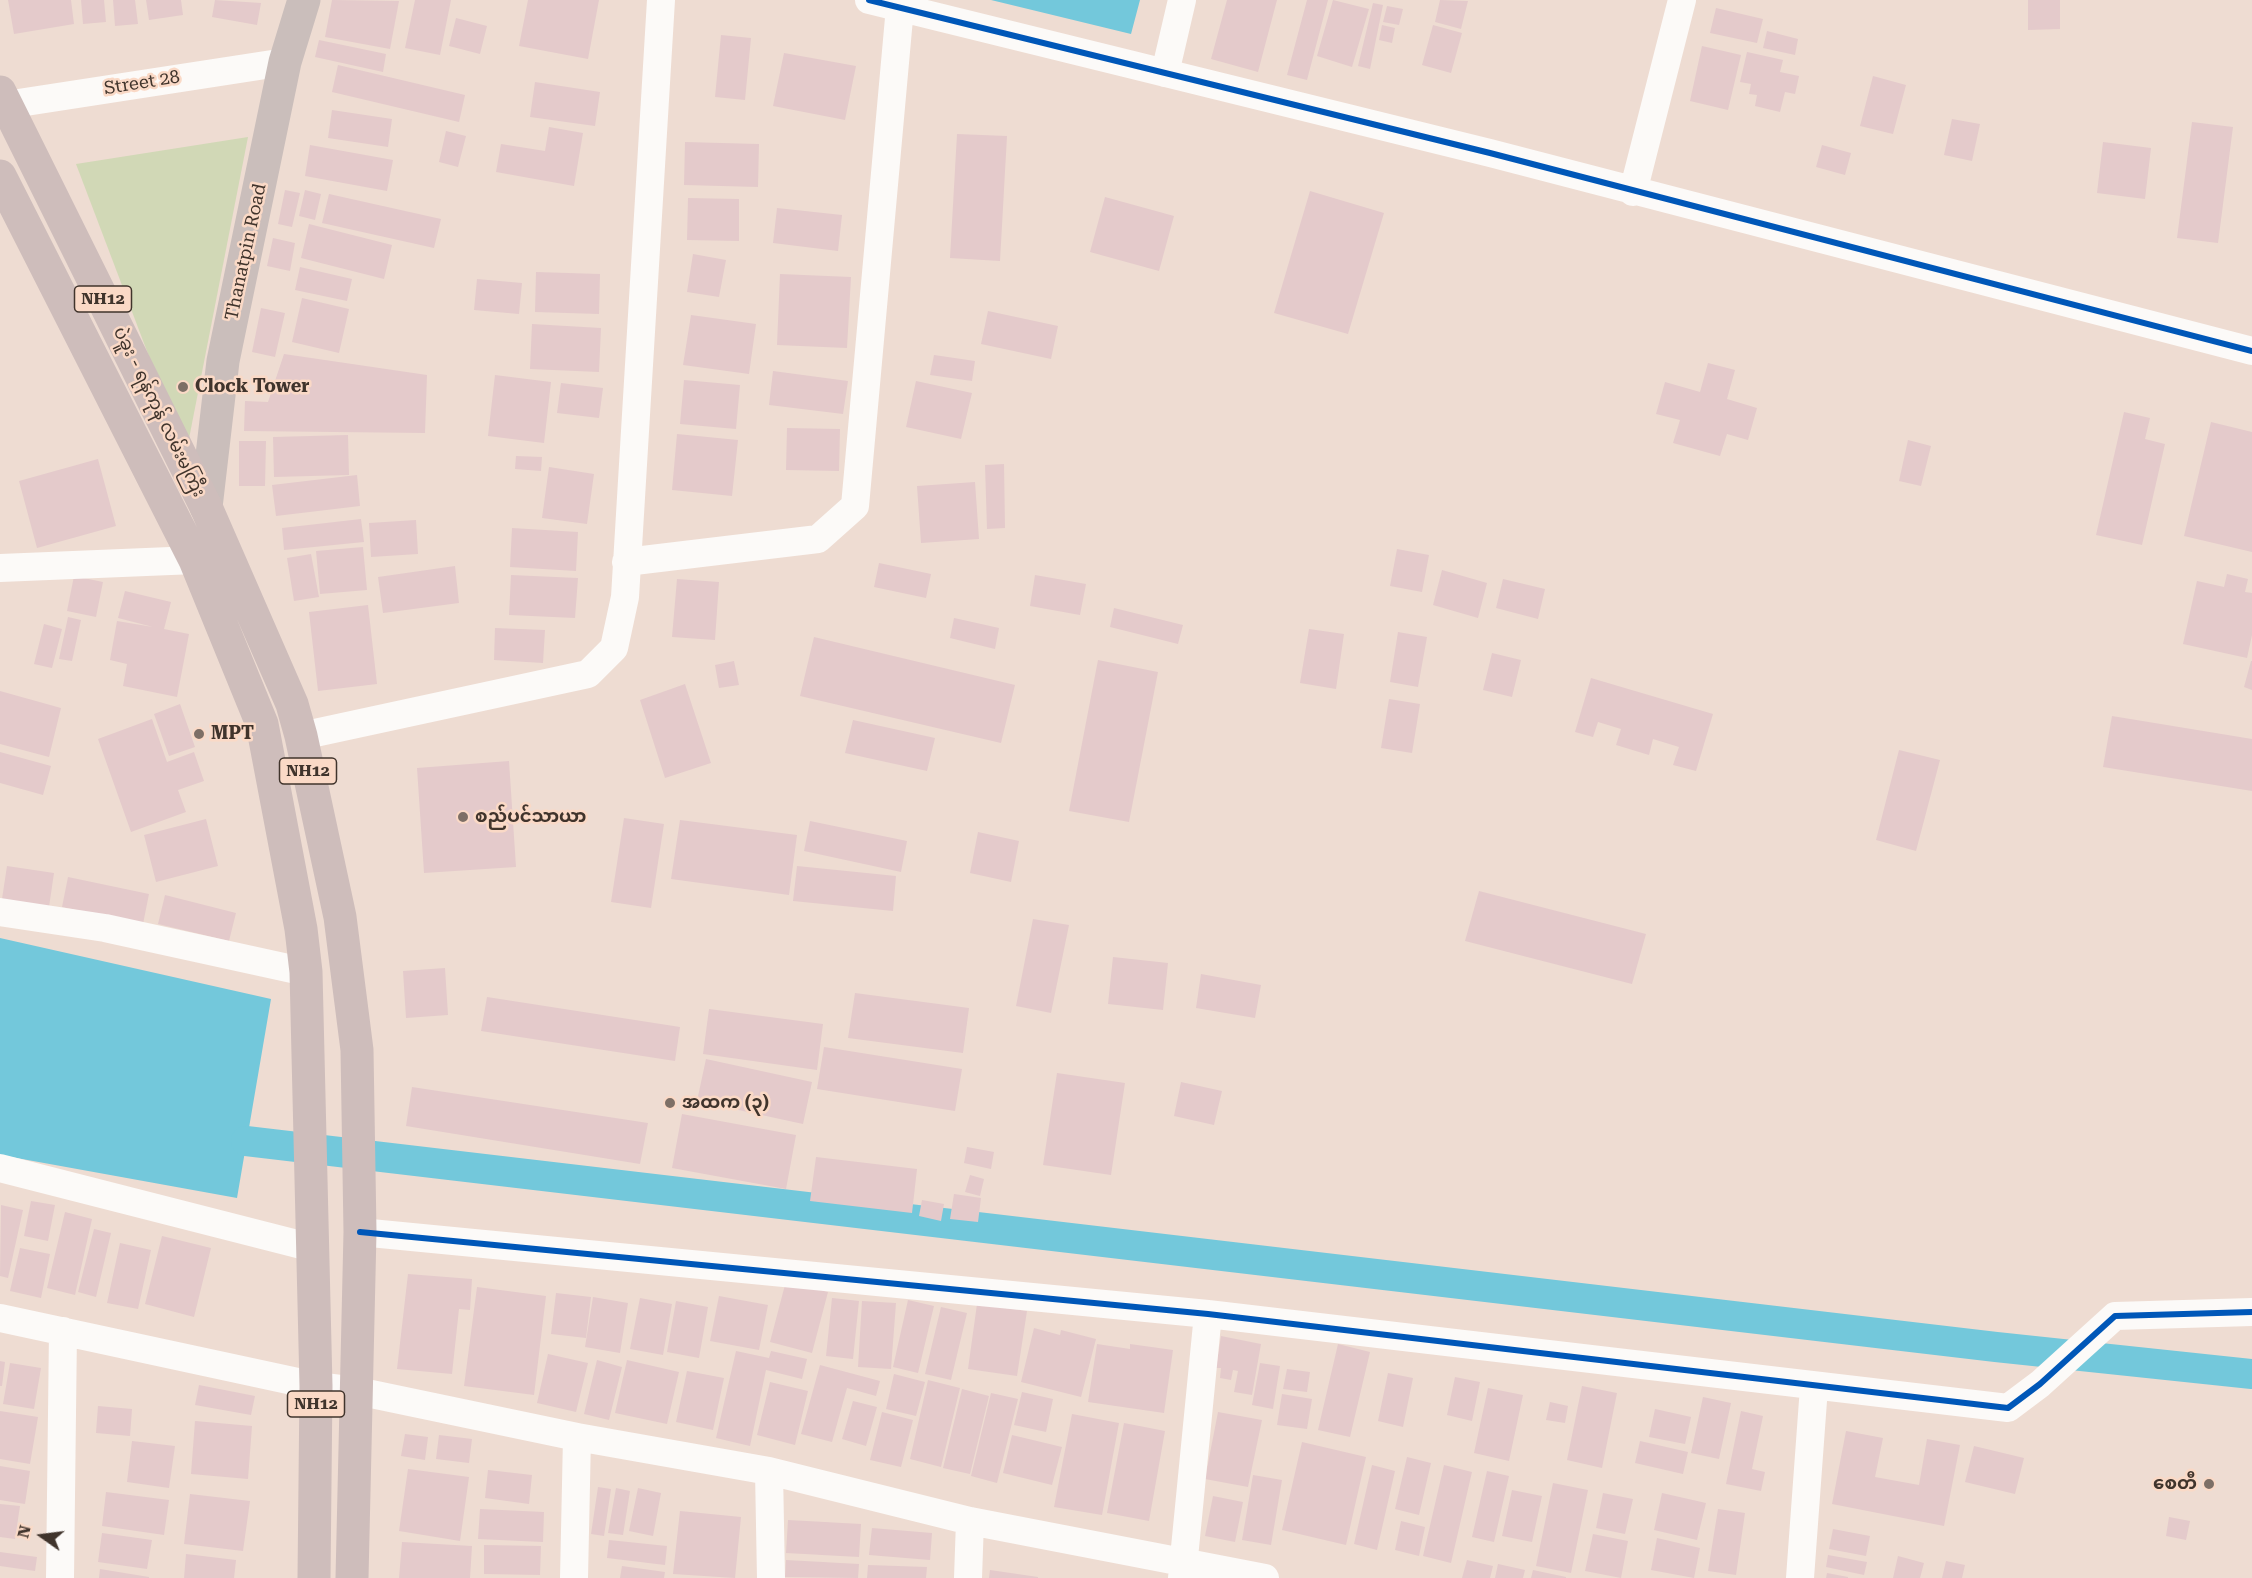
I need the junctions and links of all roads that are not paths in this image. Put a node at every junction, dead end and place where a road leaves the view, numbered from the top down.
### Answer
1 (304, 0) edge
2 (661, 0) edge
3 (869, 0) edge
4 (1182, 0) edge
5 (1682, 0) edge
6 (900, 7) junction
7 (285, 62) junction
8 (1165, 73) junction
9 (2, 101) edge
10 (0, 176) edge
11 (1633, 192) junction
12 (2252, 351) edge
13 (206, 507) junction
14 (195, 560) junction
15 (626, 562) junction
16 (0, 568) edge
17 (301, 736) junction
18 (0, 912) edge
19 (306, 972) junction
20 (0, 1168) edge
21 (360, 1232) junction
22 (313, 1240) junction
23 (2252, 1312) edge
24 (1208, 1314) junction
25 (0, 1318) edge
26 (63, 1330) junction
27 (316, 1386) junction
28 (1814, 1387) junction
29 (357, 1391) junction
30 (577, 1437) junction
31 (769, 1471) junction
32 (970, 1521) junction
33 (1182, 1570) edge
34 (60, 1578) edge
35 (314, 1578) edge
36 (352, 1578) edge
37 (574, 1578) edge
38 (771, 1578) edge
39 (968, 1578) edge
40 (1264, 1578) edge
41 (1800, 1578) edge

1 - 7 main road, Thanatpin Road
2 - 15 street
3 - 6 street
4 - 8 street
5 - 11 street
6 - 8 street
6 - 15 street
7 - 9 street, Street 28
7 - 13 main road, Thanatpin Road
8 - 11 street
9 - 13 highway, ပဲခူး - ရန်ကုန် လမ်းမကြီး / NH12
10 - 14 highway, ပဲခူး - ရန်ကုန် လမ်းမကြီး / NH12
11 - 12 street
13 - 17 highway, NH12
14 - 16 street
14 - 19 highway, NH12
15 - 17 street
17 - 21 highway, NH12
18 - 19 street
19 - 22 highway, NH12
20 - 22 street
21 - 24 street
21 - 29 highway, NH12
22 - 27 highway, NH12
23 - 28 street
24 - 28 street
24 - 33 street
25 - 26 street
26 - 27 street
26 - 34 street
27 - 29 street
27 - 35 highway, NH12
28 - 41 street
29 - 30 street
29 - 36 highway, NH12
30 - 31 street
30 - 37 street
31 - 32 street
31 - 38 street
32 - 33 street
32 - 39 street
33 - 40 street

